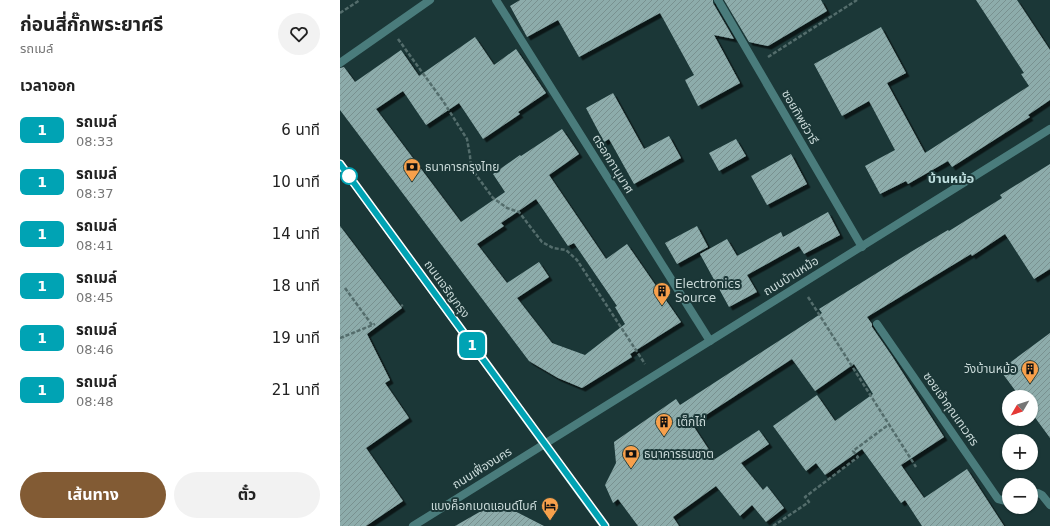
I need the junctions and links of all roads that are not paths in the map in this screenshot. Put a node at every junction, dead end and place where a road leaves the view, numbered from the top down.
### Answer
1 (430, 0) edge
2 (496, 0) edge
3 (718, 0) edge
4 (340, 63) edge
5 (1050, 129) edge
6 (340, 164) edge
7 (862, 247) junction
8 (877, 324) dead end
9 (710, 341) junction
10 (544, 444) junction
11 (1038, 493) edge
12 (1002, 500) edge
13 (1050, 504) edge
14 (413, 526) edge
15 (604, 526) edge

1 - 4 street
2 - 9 street, ตรอกภานุมาศ
3 - 7 street, ซอยทิพย์วารี
5 - 7 street, ถนนบ้านหม้อ
6 - 10 main road, ถนนเจริญกรุง
7 - 9 street, ถนนบ้านหม้อ
8 - 12 street, ซอยเจ้าคุณเทเวศร
9 - 10 street, ถนนบ้านหม้อ
10 - 14 street, ถนนเฟื่องนคร
10 - 15 main road, ถนนเจริญกรุง
11 - 13 street

